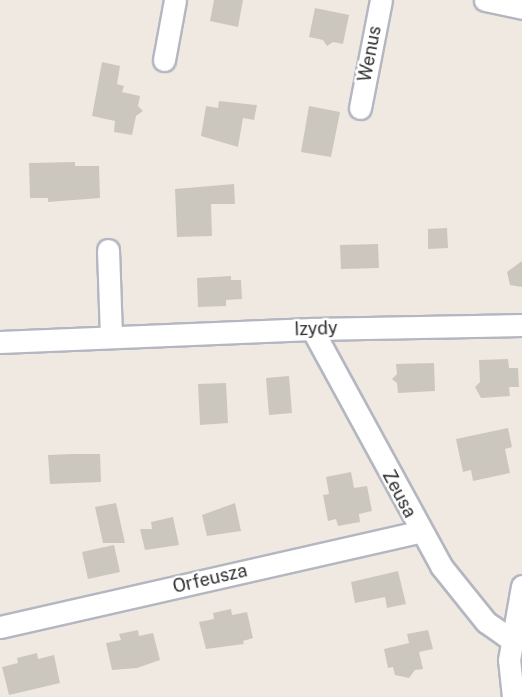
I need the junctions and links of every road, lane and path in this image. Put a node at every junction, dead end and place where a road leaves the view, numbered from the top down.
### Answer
1 (175, 0) edge
2 (381, 0) edge
3 (484, 0) edge
4 (522, 8) edge
5 (164, 60) dead end
6 (360, 108) dead end
7 (108, 250) dead end
8 (522, 325) edge
9 (312, 328) junction
10 (111, 337) junction
11 (0, 342) edge
12 (419, 532) junction
13 (522, 586) edge
14 (0, 627) edge
15 (512, 640) junction
16 (522, 693) edge
17 (514, 697) edge

1 - 5 street
2 - 6 street, Wenus
3 - 4 street
7 - 10 street
8 - 9 street, Izydy
9 - 10 street, Izydy
9 - 12 street, Zeusa
10 - 11 street, Izydy
12 - 14 street, Orfeusza
12 - 15 street, Zeusa
13 - 15 street
15 - 17 street
16 - 17 street

